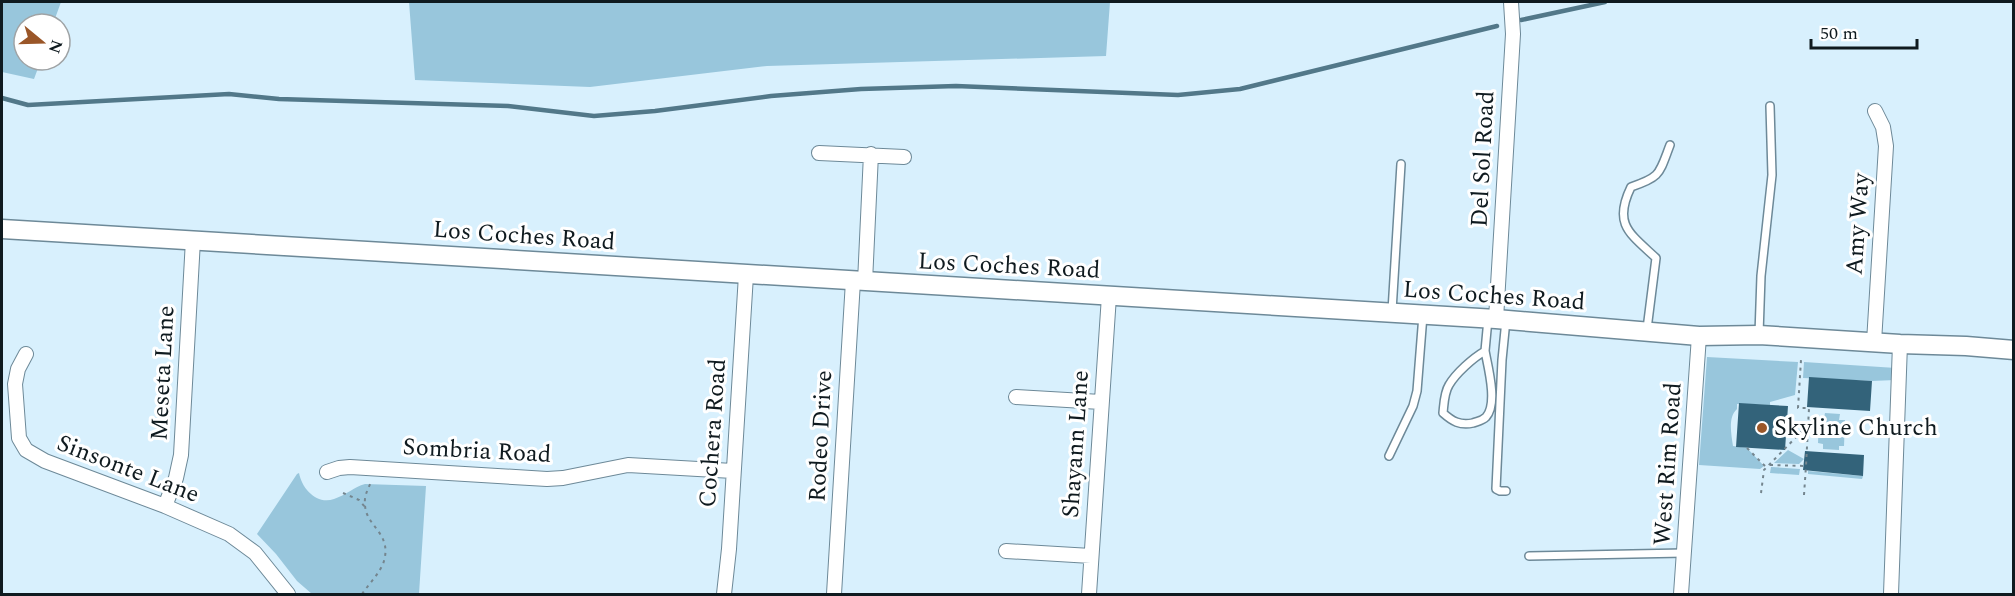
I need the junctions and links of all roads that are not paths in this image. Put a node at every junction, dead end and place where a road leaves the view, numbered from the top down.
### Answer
1 (1511, 2) edge
2 (1770, 106) dead end
3 (1875, 111) dead end
4 (1670, 145) dead end
5 (819, 153) dead end
6 (870, 154) junction
7 (904, 157) dead end
8 (1401, 164) dead end
9 (2, 229) edge
10 (193, 240) junction
11 (746, 275) junction
12 (859, 281) junction
13 (1109, 296) junction
14 (1392, 313) junction
15 (1423, 315) junction
16 (1497, 319) junction
17 (1647, 332) junction
18 (1759, 335) junction
19 (1699, 336) junction
20 (1874, 342) junction
21 (1900, 344) junction
22 (2013, 350) edge
23 (1485, 351) junction
24 (26, 354) dead end
25 (1016, 397) dead end
26 (1101, 402) junction
27 (1389, 456) dead end
28 (733, 471) junction
29 (327, 472) dead end
30 (1506, 491) dead end
31 (165, 507) junction
32 (1006, 550) dead end
33 (1684, 553) junction
34 (1092, 556) junction
35 (1529, 556) dead end
36 (288, 594) edge
37 (724, 594) edge
38 (834, 594) edge
39 (1089, 594) edge
40 (1681, 594) edge
41 (1891, 594) edge

1 - 16 street, Del Sol Road
2 - 18 lane
3 - 20 street, Amy Way
4 - 17 lane
5 - 6 street
6 - 7 street
6 - 12 street, Rodeo Drive
8 - 14 lane
9 - 10 main road, Los Coches Road
10 - 11 main road, Los Coches Road
10 - 31 street, Meseta Lane
11 - 12 main road, Los Coches Road
11 - 28 street, Cochera Road
12 - 13 main road, Los Coches Road
12 - 38 street, Rodeo Drive
13 - 14 main road, Los Coches Road
13 - 26 street, Shayann Lane
14 - 15 main road, Los Coches Road
15 - 16 main road, Los Coches Road
15 - 27 lane
16 - 17 main road, Los Coches Road
16 - 23 lane
16 - 30 lane
17 - 19 main road, Los Coches Road
18 - 19 main road, Los Coches Road
18 - 20 main road, Los Coches Road
19 - 33 street, West Rim Road
20 - 21 main road, Los Coches Road
21 - 22 main road, Los Coches Road
21 - 41 street
23 - 23 lane
24 - 31 street, Sinsonte Lane
25 - 26 street
26 - 34 street, Shayann Lane
28 - 29 street, Sombria Road
28 - 37 street, Cochera Road
31 - 36 street, Sinsonte Lane
32 - 34 street
33 - 35 lane
33 - 40 street, West Rim Road
34 - 39 street, Shayann Lane

